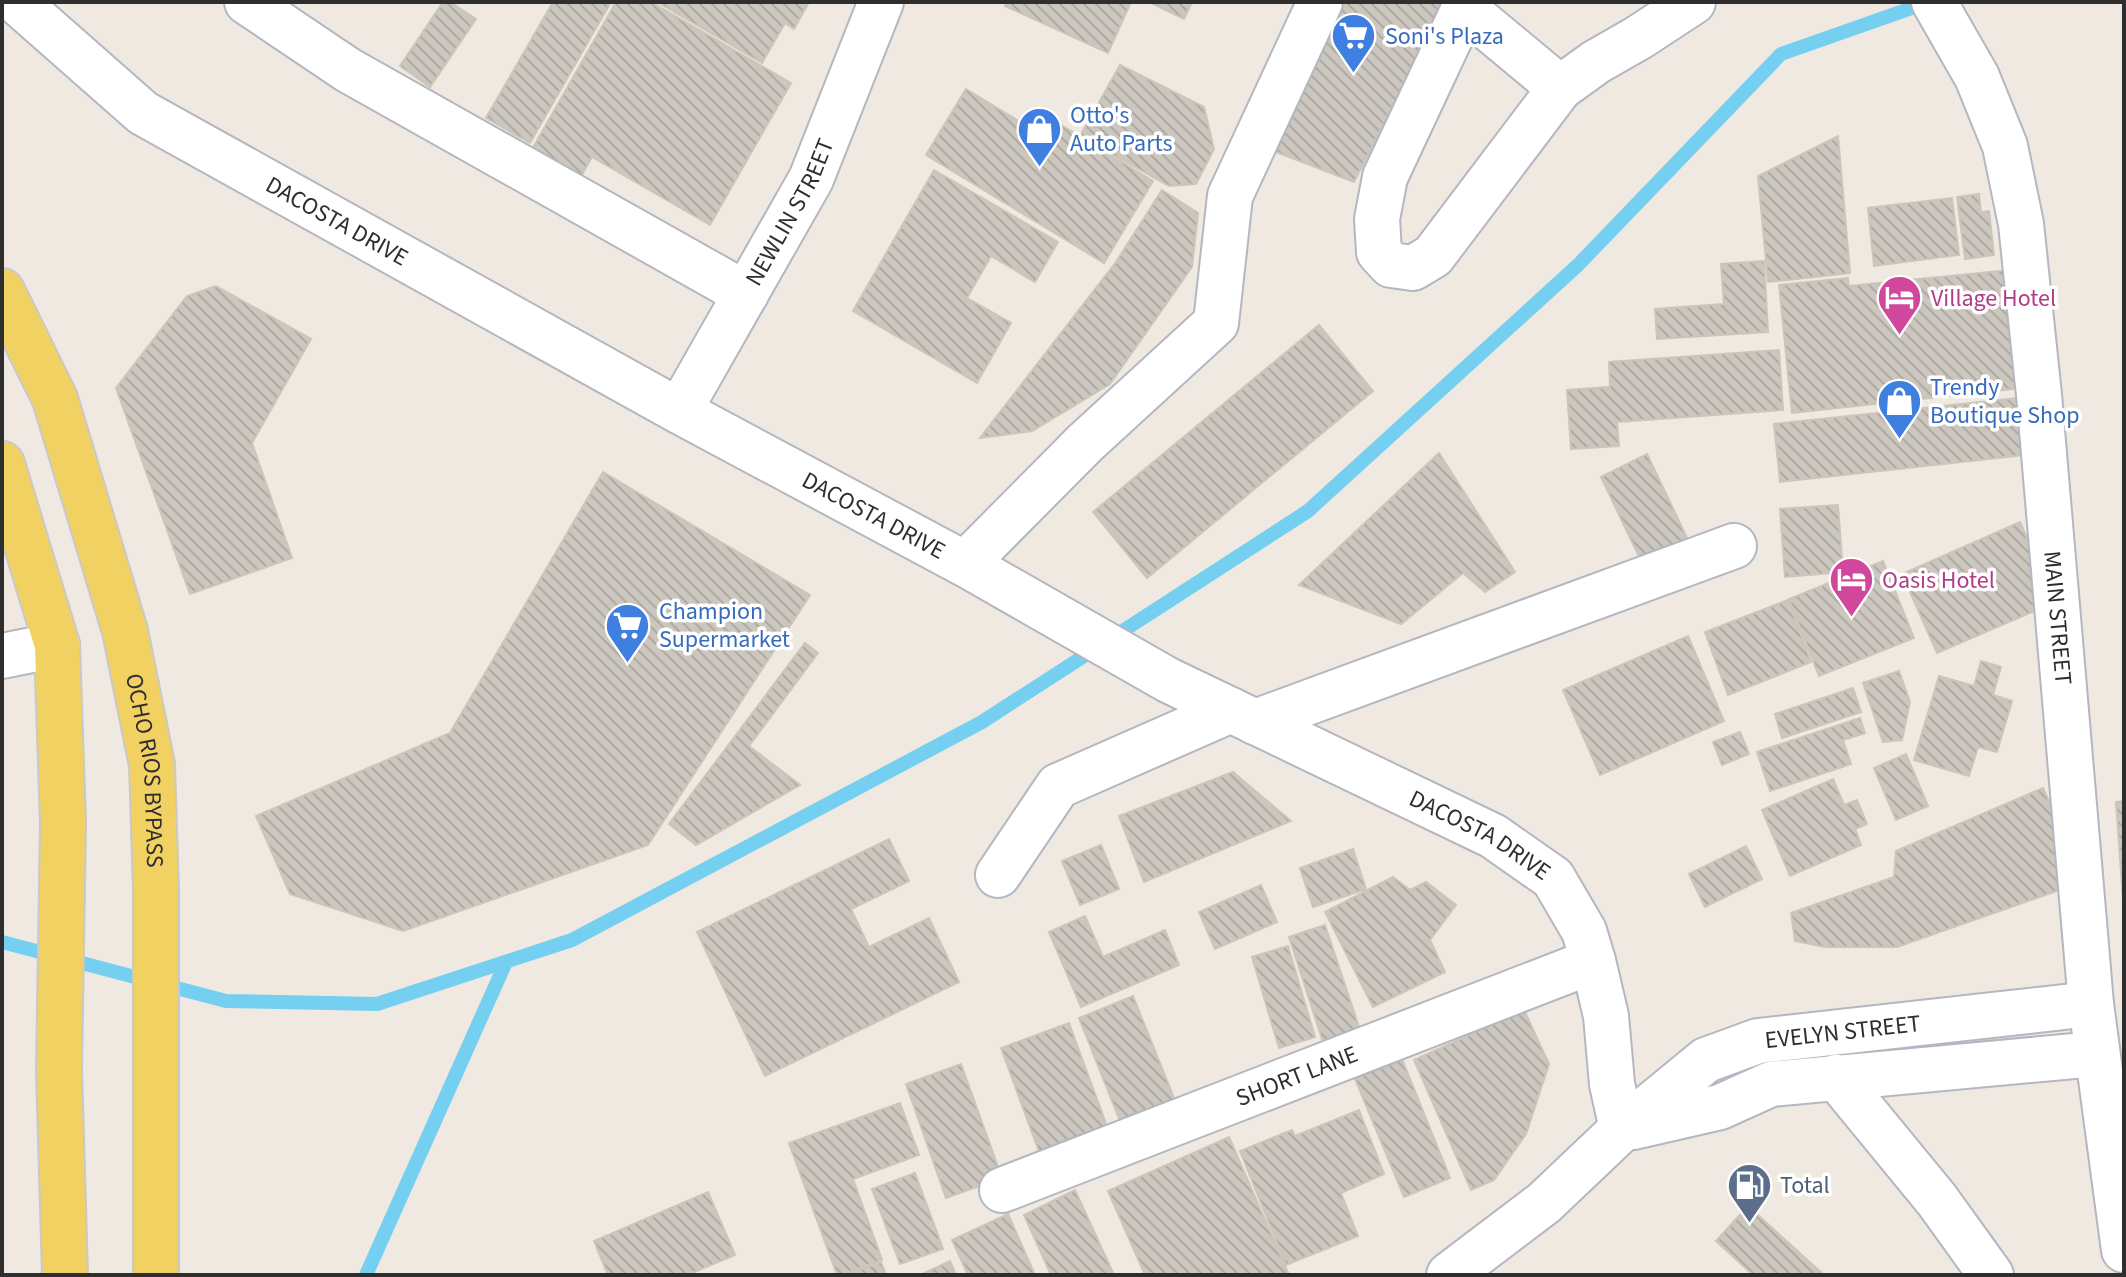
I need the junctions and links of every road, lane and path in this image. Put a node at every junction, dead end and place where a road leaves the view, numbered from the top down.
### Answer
1 (247, 2) edge
2 (881, 2) edge
3 (1320, 2) edge
4 (1693, 2) edge
5 (1934, 2) edge
6 (20, 3) edge
7 (1465, 5) edge
8 (1560, 88) junction
9 (2, 291) edge
10 (746, 294) junction
11 (679, 411) junction
12 (2, 464) edge
13 (1734, 546) dead end
14 (965, 564) junction
15 (57, 645) junction
16 (2, 656) edge
17 (1243, 716) junction
18 (998, 875) dead end
19 (1593, 961) junction
20 (2091, 1004) junction
21 (2096, 1054) junction
22 (1836, 1077) junction
23 (1622, 1129) junction
24 (1002, 1190) dead end
25 (2124, 1250) edge
26 (65, 1275) edge
27 (156, 1275) edge
28 (1449, 1275) edge
29 (1991, 1275) edge

1 - 10 street
2 - 10 street, NEWLIN STREET
3 - 14 street
4 - 8 street
5 - 20 street, MAIN STREET
6 - 11 street, DACOSTA DRIVE
7 - 8 street
7 - 8 street
9 - 27 main road, OCHO RIOS BYPASS
10 - 11 street, NEWLIN STREET
11 - 14 street, DACOSTA DRIVE
12 - 15 main road
13 - 17 street
14 - 17 street, DACOSTA DRIVE
15 - 16 street
15 - 26 main road
17 - 18 street
17 - 19 street, DACOSTA DRIVE
19 - 23 street, DACOSTA DRIVE
19 - 24 street, SHORT LANE
20 - 21 street, MAIN STREET
20 - 23 street, EVELYN STREET
21 - 22 street, EVELYN STREET
21 - 25 street, MAIN STREET
22 - 23 street, EVELYN STREET
22 - 29 street
23 - 28 street, EVELYN STREET

